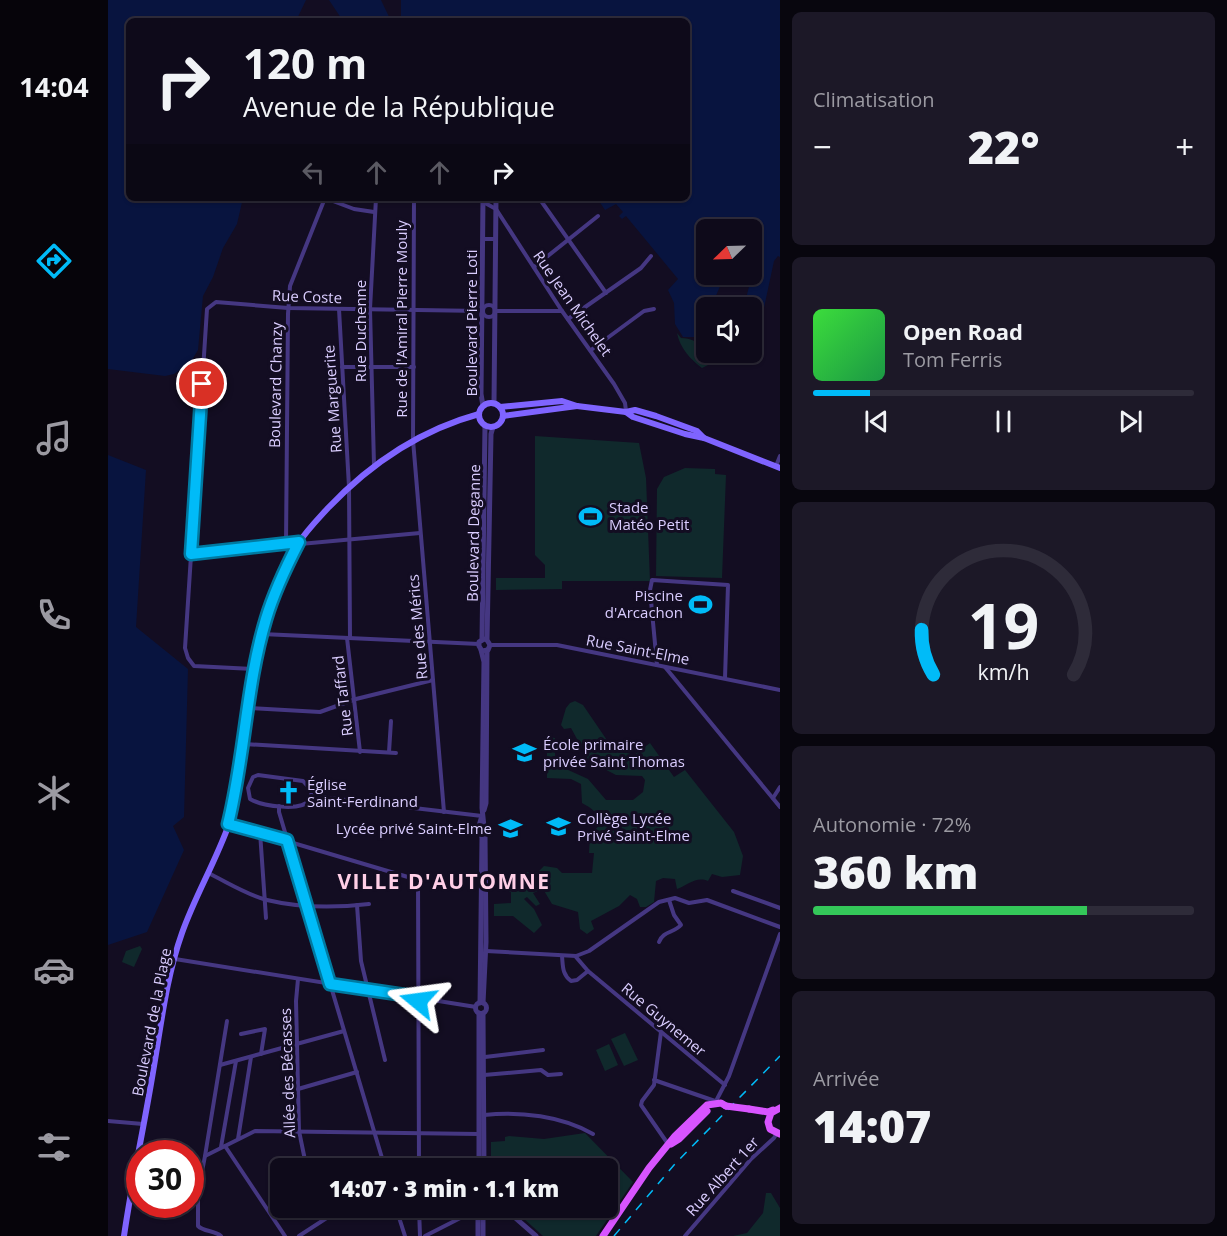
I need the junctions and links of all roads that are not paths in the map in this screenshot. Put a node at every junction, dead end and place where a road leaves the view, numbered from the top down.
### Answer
1 (324, 201) edge
2 (333, 201) edge
3 (376, 201) edge
4 (414, 201) edge
5 (483, 201) edge
6 (484, 201) edge
7 (496, 201) edge
8 (541, 201) edge
9 (496, 209) junction
10 (374, 212) junction
11 (598, 216) dead end
12 (483, 239) junction
13 (496, 239) junction
14 (568, 240) junction
15 (651, 256) dead end
16 (534, 267) junction
17 (606, 293) junction
18 (288, 308) junction
19 (339, 309) junction
20 (370, 309) junction
21 (654, 309) dead end
22 (413, 310) junction
23 (483, 311) junction
24 (496, 311) junction
25 (562, 311) junction
26 (568, 319) junction
27 (591, 350) junction
28 (370, 367) junction
29 (414, 367) junction
30 (342, 368) junction
31 (497, 405) junction
32 (483, 406) junction
33 (577, 406) junction
34 (626, 412) junction
35 (479, 414) junction
36 (503, 416) junction
37 (485, 425) junction
38 (493, 427) junction
39 (413, 440) junction
40 (780, 456) edge
41 (374, 465) junction
42 (778, 467) edge
43 (349, 487) junction
44 (420, 533) junction
45 (350, 539) junction
46 (299, 542) junction
47 (286, 544) junction
48 (191, 554) junction
49 (262, 634) junction
50 (349, 638) junction
51 (430, 642) junction
52 (484, 645) junction
53 (657, 665) junction
54 (664, 666) junction
55 (254, 669) junction
56 (725, 678) junction
57 (434, 681) junction
58 (780, 690) edge
59 (354, 700) junction
60 (249, 708) junction
61 (391, 722) dead end
62 (243, 744) junction
63 (360, 752) junction
64 (388, 752) junction
65 (396, 753) dead end
66 (237, 787) junction
67 (780, 787) edge
68 (248, 788) junction
69 (312, 796) junction
70 (773, 798) junction
71 (279, 806) junction
72 (780, 807) edge
73 (444, 812) junction
74 (482, 816) junction
75 (228, 824) junction
76 (260, 832) junction
77 (287, 840) junction
78 (207, 873) junction
79 (733, 891) dead end
80 (266, 900) junction
81 (669, 900) junction
82 (369, 904) dead end
83 (357, 905) junction
84 (306, 906) junction
85 (780, 908) edge
86 (266, 918) dead end
87 (780, 927) edge
88 (780, 934) edge
89 (659, 942) dead end
90 (486, 951) junction
91 (562, 956) junction
92 (576, 956) junction
93 (175, 959) junction
94 (588, 971) junction
95 (298, 979) junction
96 (330, 984) junction
97 (368, 990) junction
98 (418, 997) junction
99 (480, 1008) junction
100 (227, 1021) dead end
101 (344, 1031) junction
102 (661, 1031) junction
103 (241, 1034) dead end
104 (298, 1044) junction
105 (543, 1050) dead end
106 (261, 1054) junction
107 (251, 1057) junction
108 (485, 1057) junction
109 (385, 1060) dead end
110 (236, 1061) junction
111 (220, 1065) junction
112 (357, 1072) junction
113 (561, 1074) dead end
114 (484, 1075) junction
115 (654, 1080) junction
116 (725, 1085) junction
117 (297, 1089) junction
118 (715, 1102) junction
119 (726, 1106) junction
120 (749, 1109) junction
121 (777, 1109) edge
122 (484, 1115) junction
123 (108, 1121) edge
124 (768, 1122) junction
125 (144, 1124) junction
126 (299, 1131) junction
127 (374, 1133) junction
128 (418, 1133) junction
129 (778, 1133) edge
130 (479, 1134) junction
131 (593, 1134) dead end
132 (238, 1139) junction
133 (142, 1140) edge
134 (669, 1145) junction
135 (223, 1147) junction
136 (205, 1156) junction
137 (305, 1158) edge
138 (382, 1158) edge
139 (419, 1158) edge
140 (479, 1158) edge
141 (484, 1158) edge
142 (204, 1161) edge
143 (128, 1218) edge
144 (198, 1218) edge
145 (327, 1218) edge
146 (399, 1218) edge
147 (419, 1218) edge
148 (460, 1218) edge
149 (479, 1218) edge
150 (481, 1218) edge
151 (515, 1218) edge
152 (124, 1236) edge
153 (221, 1236) edge
154 (285, 1236) edge
155 (299, 1236) edge
156 (405, 1236) edge
157 (420, 1236) edge
158 (425, 1236) edge
159 (478, 1236) edge
160 (483, 1236) edge
161 (536, 1236) edge
162 (603, 1236) edge
163 (685, 1236) edge

1 - 18 street, Boulevard Chanzy
2 - 10 street
3 - 10 street, Rue Duchenne
4 - 22 street, Rue de l'Amiral Pierre Mouly
5 - 12 street, Boulevard Pierre Loti
6 - 9 street
7 - 9 street, Boulevard Pierre Loti
8 - 14 street
9 - 13 street, Boulevard Pierre Loti
9 - 16 street, Rue Jean Michelet
10 - 20 street, Rue Duchenne
11 - 14 street
12 - 13 street, Boulevard Pierre Loti
12 - 23 street, Boulevard Pierre Loti
13 - 24 street, Boulevard Pierre Loti
14 - 16 street
14 - 17 street
15 - 17 street
16 - 25 street, Rue Jean Michelet
17 - 26 street
18 - 19 street, Rue Coste
18 - 47 street, Boulevard Chanzy
18 - 48 street, Rue Coste
19 - 20 street, Rue Coste
19 - 30 street, Rue Marguerite
20 - 22 street, Rue Coste
20 - 28 street, Rue Duchenne
21 - 27 street
22 - 23 street, Rue Coste
22 - 29 street, Rue de l'Amiral Pierre Mouly
23 - 24 street
23 - 24 street
23 - 32 street, Boulevard Pierre Loti
24 - 25 street
24 - 31 street, Boulevard Pierre Loti
25 - 26 street, Rue Jean Michelet
26 - 27 street, Rue Jean Michelet
27 - 34 street, Rue Jean Michelet
28 - 29 street
28 - 30 street
28 - 41 street, Rue Duchenne
29 - 39 street, Rue de l'Amiral Pierre Mouly
30 - 43 street, Rue Marguerite
31 - 32 main road
31 - 33 main road
31 - 36 main road
32 - 35 main road
33 - 34 main road
33 - 36 main road
34 - 42 main road
35 - 37 main road
35 - 39 main road, Boulevard de la Plage
36 - 38 main road
37 - 38 main road
37 - 52 street, Boulevard Deganne
38 - 52 street, Boulevard Deganne
39 - 41 main road, Boulevard de la Plage
39 - 44 street, Rue des Mérics
40 - 42 street
41 - 43 main road, Boulevard de la Plage
43 - 45 street, Rue Marguerite
43 - 46 main road, Boulevard de la Plage
44 - 45 street
44 - 51 street, Rue des Mérics
45 - 46 street
45 - 50 street, Rue Taffard
46 - 47 street
46 - 49 main road, Boulevard de la Plage
47 - 48 street
48 - 55 street
49 - 50 street, Rue Saint-Elme
49 - 55 main road, Boulevard de la Plage
50 - 51 street, Rue Saint-Elme
50 - 59 street, Rue Taffard
51 - 52 street, Rue Saint-Elme
51 - 57 street, Rue des Mérics
52 - 53 street, Rue Saint-Elme
52 - 74 street, Boulevard Deganne
53 - 54 street, Rue Saint-Elme
53 - 56 street
54 - 56 street, Rue Saint-Elme
54 - 70 street
55 - 60 main road, Boulevard de la Plage
56 - 58 street, Rue Saint-Elme
57 - 59 street
57 - 73 street, Rue des Mérics
59 - 60 street
59 - 63 street, Rue Taffard
60 - 62 main road, Boulevard de la Plage
61 - 64 street
62 - 63 street
62 - 66 main road, Boulevard de la Plage
63 - 64 street
64 - 65 street
66 - 68 street
66 - 75 main road, Boulevard de la Plage
67 - 70 street
68 - 69 street
68 - 71 street
69 - 71 street
69 - 73 street
70 - 72 street
71 - 77 street
73 - 74 street
74 - 90 street, Boulevard Deganne
74 - 99 street, Boulevard Deganne
75 - 76 street
75 - 78 main road, Boulevard de la Plage
76 - 77 street
76 - 80 street
77 - 84 street
77 - 98 street
78 - 80 street
78 - 93 main road, Boulevard de la Plage
79 - 85 street
80 - 84 street
80 - 86 street
81 - 87 street
81 - 89 street
81 - 92 street
82 - 83 street
83 - 84 street
83 - 97 street
84 - 96 street
88 - 116 street
90 - 91 street
90 - 99 street, Boulevard Deganne
91 - 92 street
91 - 94 street
92 - 94 street, Rue Guynemer
93 - 95 street
93 - 125 main road, Boulevard de la Plage
94 - 102 street, Rue Guynemer
95 - 96 street
95 - 104 street, Allée des Bécasses
96 - 97 street
96 - 101 street
97 - 98 street
97 - 109 street
98 - 99 street
98 - 128 street
99 - 108 street, Boulevard Deganne
99 - 130 street, Boulevard Deganne
100 - 111 street
101 - 104 street
101 - 112 street
102 - 115 street
102 - 116 street, Rue Guynemer
103 - 106 street
104 - 106 street
104 - 117 street, Allée des Bécasses
105 - 108 street
106 - 107 street
107 - 110 street
107 - 132 street
108 - 114 street, Boulevard Deganne
110 - 111 street
110 - 135 street
111 - 136 street
112 - 117 street
112 - 127 street
113 - 114 street
114 - 122 street, Boulevard Deganne
115 - 118 street
115 - 134 street
116 - 118 street
117 - 126 street, Allée des Bécasses
118 - 119 main road
118 - 134 main road
119 - 120 main road, bridge
119 - 134 main road
120 - 121 main road
120 - 124 main road
121 - 124 main road
122 - 131 street
122 - 141 street, Boulevard Deganne
123 - 125 street
124 - 129 main road
125 - 133 main road, Boulevard de la Plage
126 - 127 street
126 - 132 street
126 - 137 street, Allée des Bécasses
127 - 128 street
127 - 138 street
128 - 130 street
128 - 139 street
129 - 163 street, Rue Albert 1er
130 - 140 street, Boulevard Deganne
132 - 135 street
134 - 162 main road
135 - 136 street
135 - 154 street
136 - 142 street
143 - 152 main road, Boulevard de la Plage
144 - 153 street
145 - 155 street
146 - 156 street
147 - 157 street
148 - 158 street
149 - 159 street
150 - 160 street
151 - 161 street

